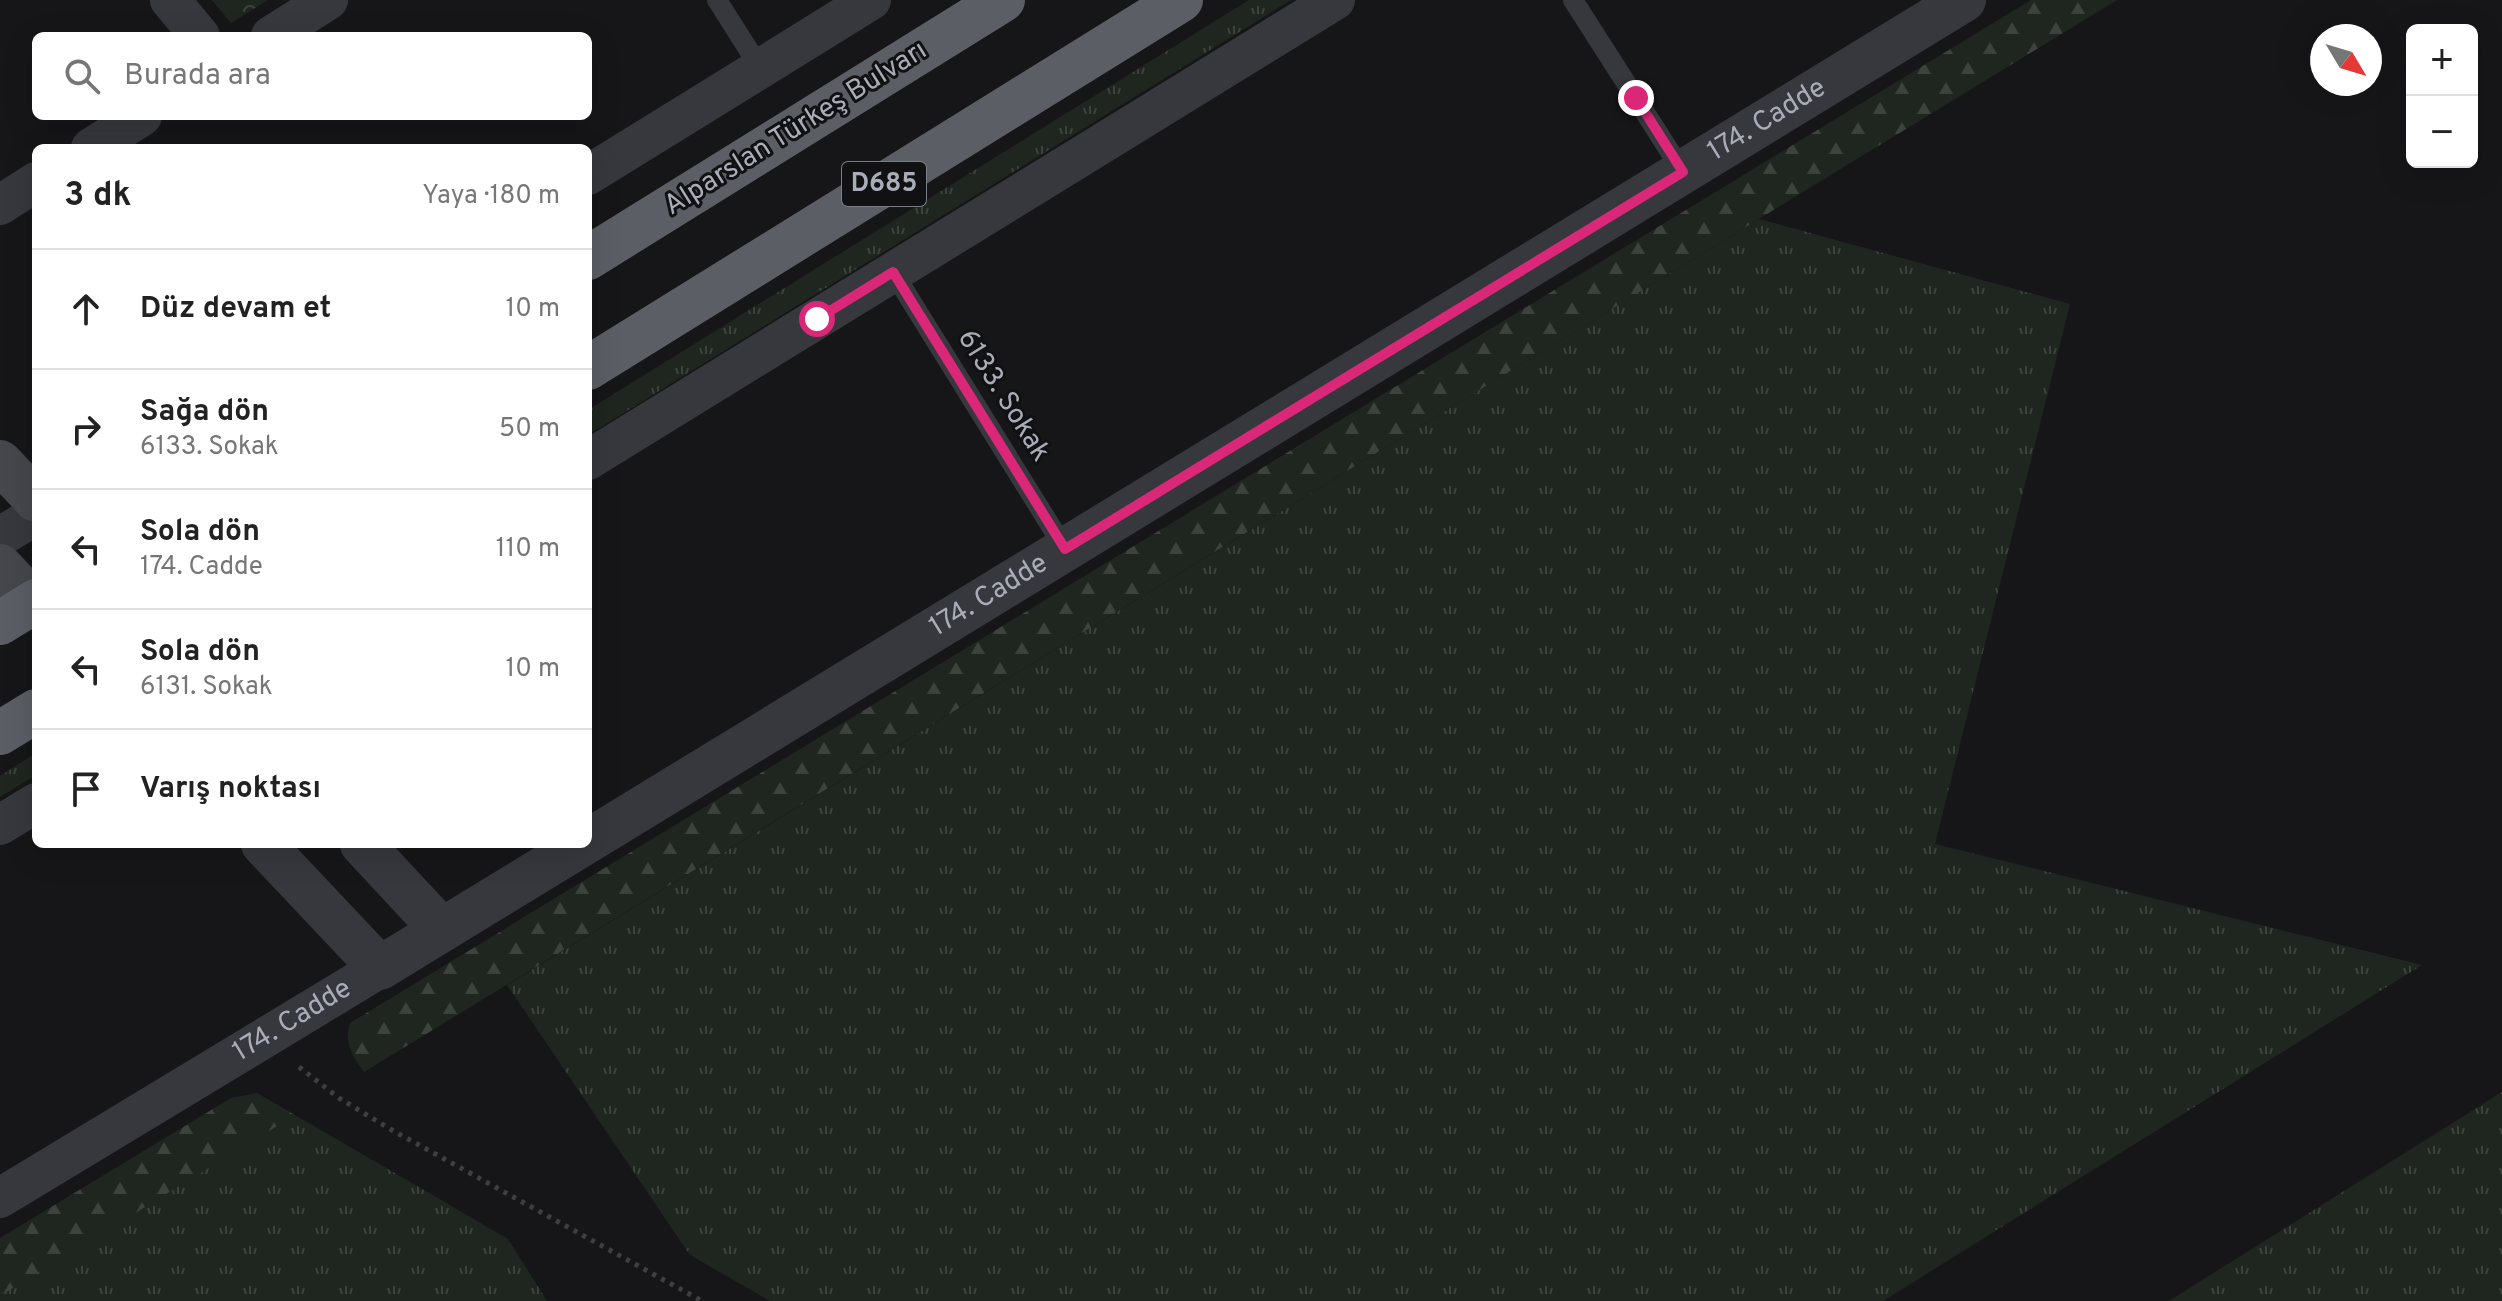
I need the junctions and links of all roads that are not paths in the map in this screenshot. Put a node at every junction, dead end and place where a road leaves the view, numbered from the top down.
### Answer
1 (170, 0) edge
2 (328, 0) edge
3 (717, 0) edge
4 (871, 0) edge
5 (1003, 0) edge
6 (1181, 0) edge
7 (1335, 0) edge
8 (1573, 0) edge
9 (1964, 0) edge
10 (197, 32) edge
11 (277, 32) edge
12 (760, 68) junction
13 (136, 120) edge
14 (97, 144) edge
15 (1683, 172) junction
16 (592, 173) edge
17 (32, 185) edge
18 (0, 205) edge
19 (592, 256) edge
20 (893, 272) junction
21 (592, 366) edge
22 (592, 458) edge
23 (0, 462) edge
24 (32, 496) edge
25 (32, 517) edge
26 (0, 537) edge
27 (1065, 549) junction
28 (0, 566) edge
29 (27, 608) edge
30 (32, 713) edge
31 (0, 733) edge
32 (32, 805) edge
33 (0, 825) edge
34 (592, 838) edge
35 (267, 848) edge
36 (366, 848) edge
37 (576, 848) edge
38 (442, 930) junction
39 (380, 968) junction
40 (0, 1198) edge

1 - 10 street
2 - 11 street
3 - 12 lane
4 - 12 street
5 - 19 highway, Alparslan Türkeş Bulvarı
6 - 21 highway, D685
7 - 20 street
8 - 15 lane
9 - 15 street, 174. Cadde
12 - 16 street
13 - 14 street
15 - 27 street, 174. Cadde
17 - 18 street
20 - 22 street
20 - 27 lane, 6133. Sokak
23 - 24 main road
25 - 26 street
27 - 34 street, 174. Cadde
28 - 29 main road
30 - 31 highway
32 - 33 street
35 - 39 street
36 - 38 street
37 - 38 street, 174. Cadde
38 - 39 street, 174. Cadde
39 - 40 street, 174. Cadde

